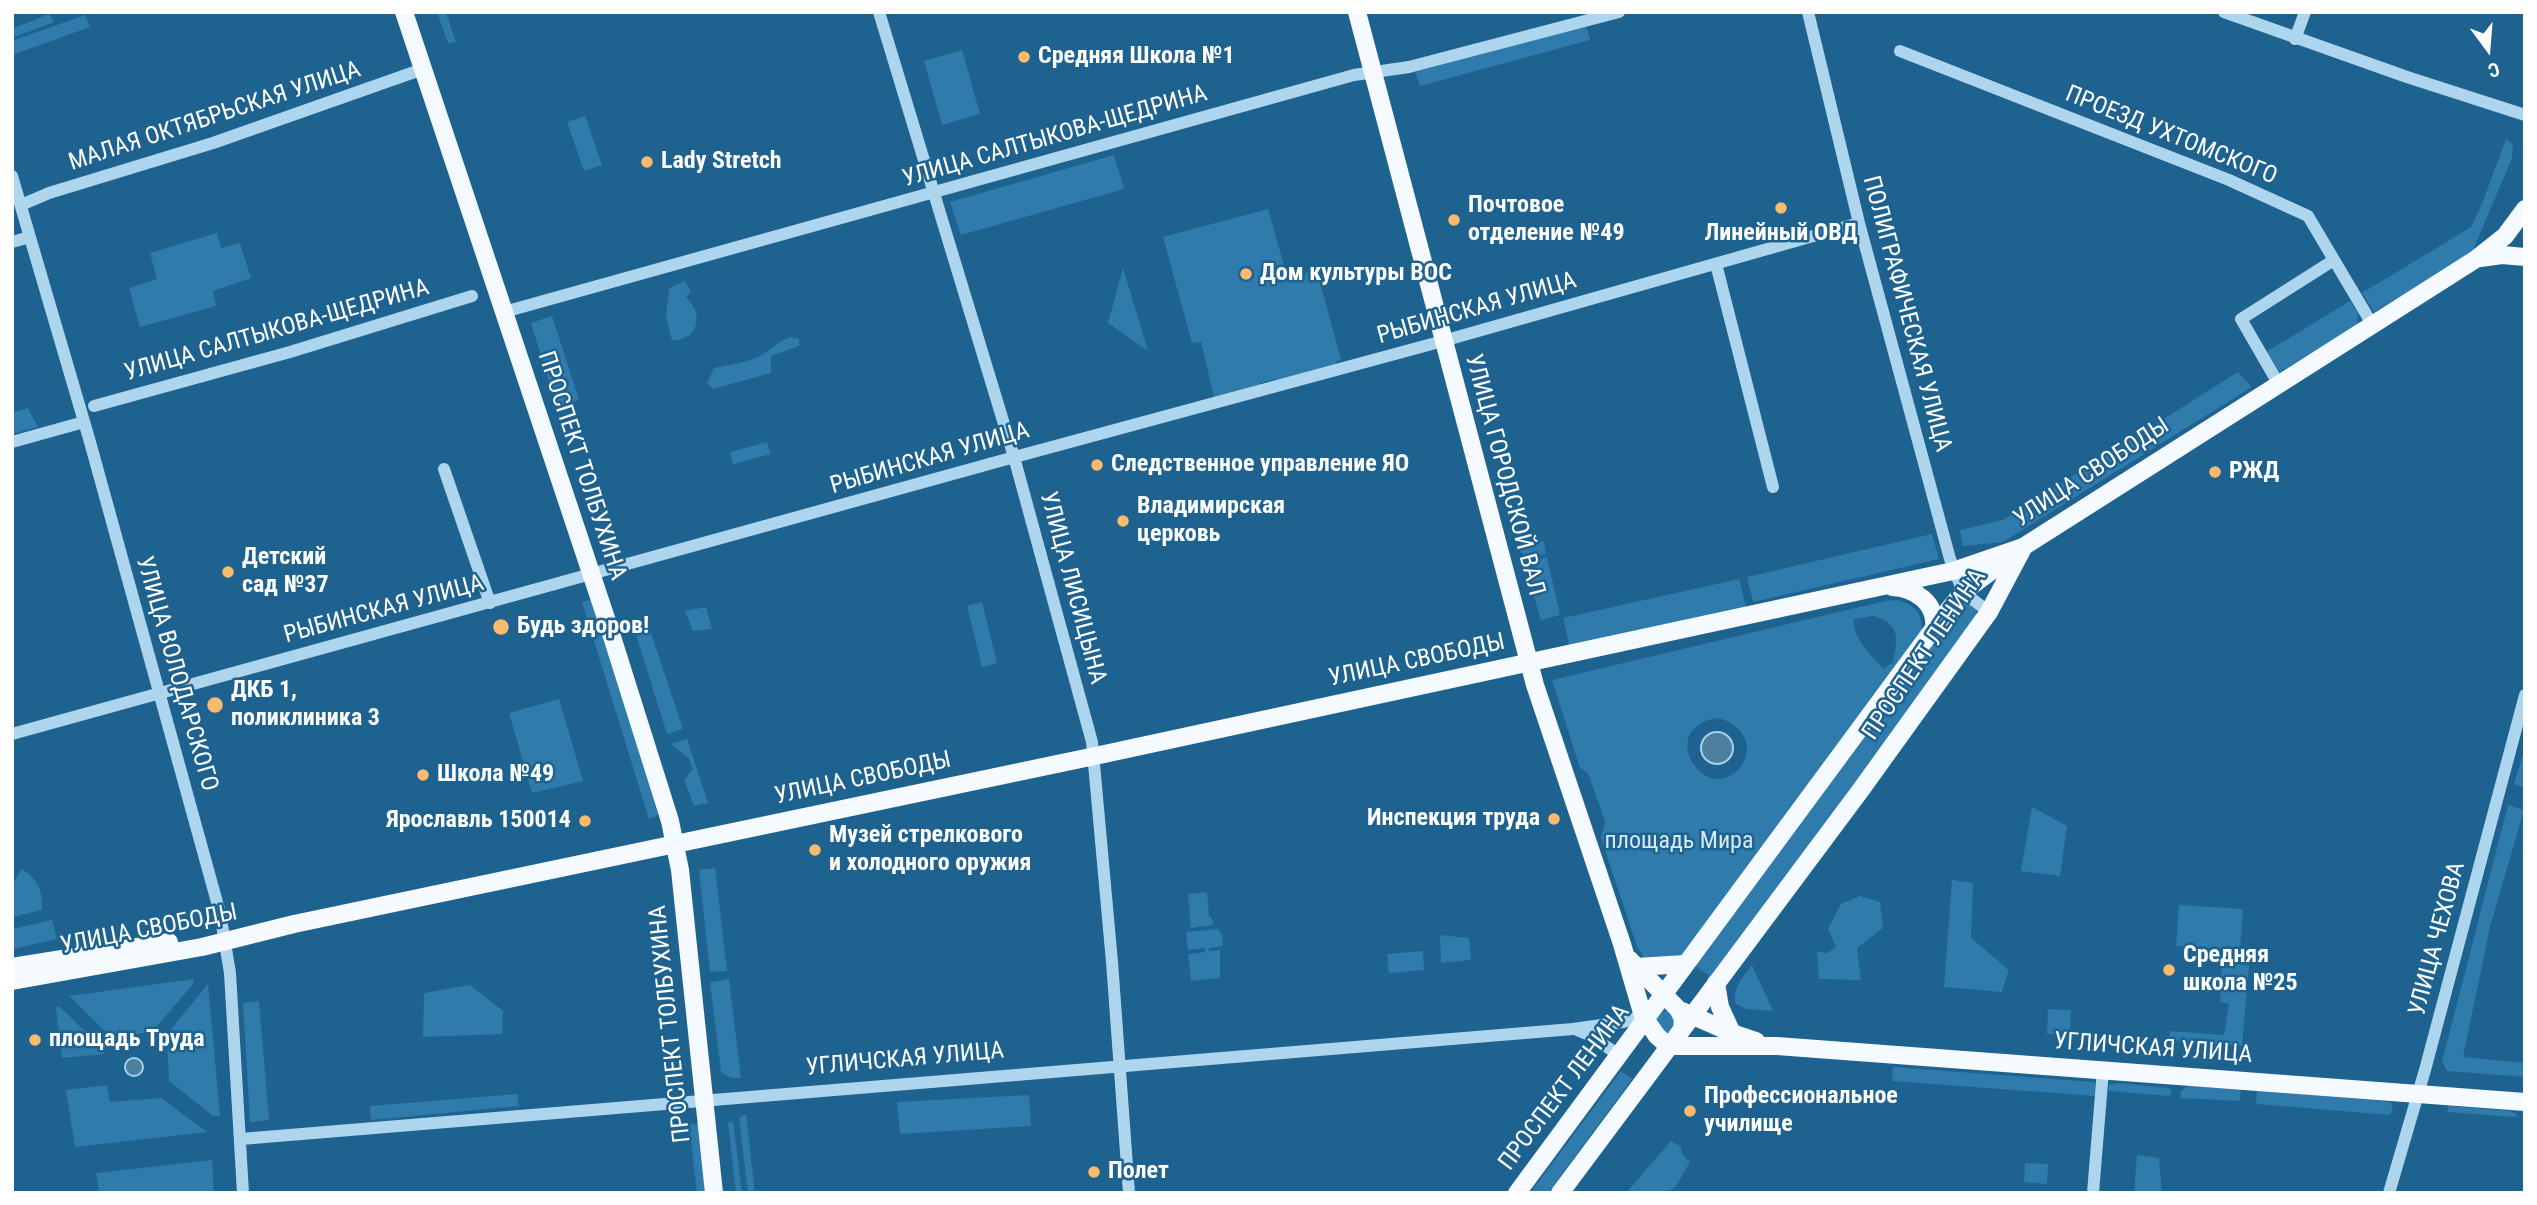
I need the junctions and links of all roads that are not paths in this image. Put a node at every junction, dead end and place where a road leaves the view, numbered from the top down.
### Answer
1 (404, 12) edge
2 (879, 12) edge
3 (1357, 12) edge
4 (1619, 12) edge
5 (1808, 12) edge
6 (2224, 12) edge
7 (2305, 12) edge
8 (2295, 39) junction
9 (1900, 51) dead end
10 (423, 69) junction
11 (1373, 73) junction
12 (2525, 115) edge
13 (12, 176) edge
14 (934, 192) junction
15 (21, 205) junction
16 (2525, 209) edge
17 (1859, 223) junction
18 (30, 237) junction
19 (12, 242) edge
20 (2525, 257) edge
21 (2476, 259) junction
22 (2334, 260) junction
23 (1716, 264) junction
24 (472, 296) dead end
25 (504, 312) junction
26 (2372, 324) junction
27 (1443, 341) junction
28 (2278, 383) junction
29 (94, 406) dead end
30 (84, 422) junction
31 (12, 442) edge
32 (1014, 457) junction
33 (444, 469) dead end
34 (1773, 487) dead end
35 (2023, 547) junction
36 (1954, 571) junction
37 (592, 575) junction
38 (1878, 586) junction
39 (1962, 592) junction
40 (490, 603) junction
41 (1989, 612) junction
42 (1934, 628) junction
43 (1528, 662) junction
44 (160, 695) junction
45 (2525, 695) edge
46 (12, 734) edge
47 (1094, 756) junction
48 (675, 844) junction
49 (225, 938) junction
50 (1686, 964) junction
51 (12, 967) edge
52 (1634, 975) junction
53 (12, 981) edge
54 (1716, 983) junction
55 (1662, 1020) junction
56 (1573, 1029) junction
57 (1732, 1033) junction
58 (1777, 1046) junction
59 (1619, 1055) junction
60 (1121, 1067) junction
61 (2103, 1070) junction
62 (2419, 1093) junction
63 (704, 1102) junction
64 (2525, 1102) edge
65 (241, 1139) junction
66 (243, 1193) edge
67 (715, 1193) edge
68 (1129, 1193) edge
69 (1517, 1193) edge
70 (1560, 1193) edge
71 (2093, 1193) edge
72 (2389, 1193) edge

1 - 10 main road, ПРОСПЕКТ ТОЛБУХИНА
2 - 14 street, УЛИЦА ЛИСИЦЫНА
3 - 11 main road, УЛИЦА ГОРОДСКОЙ ВАЛ
4 - 11 street, УЛИЦА САЛТЫКОВА-ЩЕДРИНА
5 - 17 street, ПОЛИГРАФИЧЕСКАЯ УЛИЦА
6 - 8 street
7 - 8 street
8 - 12 street
9 - 22 street, ПРОЕЗД УХТОМСКОГО
10 - 15 street, МАЛАЯ ОКТЯБРЬСКАЯ УЛИЦА
10 - 25 main road, ПРОСПЕКТ ТОЛБУХИНА
11 - 14 street, УЛИЦА САЛТЫКОВА-ЩЕДРИНА
11 - 27 main road, УЛИЦА ГОРОДСКОЙ ВАЛ
13 - 15 street, УЛИЦА ВОЛОДАРСКОГО
14 - 25 street, УЛИЦА САЛТЫКОВА-ЩЕДРИНА
14 - 32 street, УЛИЦА ЛИСИЦЫНА
15 - 18 street, УЛИЦА ВОЛОДАРСКОГО
16 - 21 main road, УЛИЦА СВОБОДЫ
17 - 23 street, РЫБИНСКАЯ УЛИЦА
17 - 36 street, ПОЛИГРАФИЧЕСКАЯ УЛИЦА
18 - 19 street
18 - 30 street, УЛИЦА ВОЛОДАРСКОГО
20 - 21 main road
21 - 26 main road, УЛИЦА СВОБОДЫ
22 - 26 street, ПРОЕЗД УХТОМСКОГО
22 - 28 street
23 - 27 street, РЫБИНСКАЯ УЛИЦА
23 - 34 street
24 - 29 street, УЛИЦА САЛТЫКОВА-ЩЕДРИНА
25 - 37 main road, ПРОСПЕКТ ТОЛБУХИНА
26 - 28 main road, УЛИЦА СВОБОДЫ
27 - 32 street, РЫБИНСКАЯ УЛИЦА
27 - 43 main road, УЛИЦА ГОРОДСКОЙ ВАЛ
28 - 35 main road, УЛИЦА СВОБОДЫ
30 - 31 street
30 - 44 street, УЛИЦА ВОЛОДАРСКОГО
32 - 37 street, РЫБИНСКАЯ УЛИЦА
32 - 47 street, УЛИЦА ЛИСИЦЫНА
33 - 40 street
35 - 36 main road, УЛИЦА СВОБОДЫ
35 - 39 main road, ПРОСПЕКТ ЛЕНИНА
35 - 41 main road, ПРОСПЕКТ ЛЕНИНА
36 - 38 main road, УЛИЦА СВОБОДЫ
36 - 39 street, ПОЛИГРАФИЧЕСКАЯ УЛИЦА
37 - 40 street, РЫБИНСКАЯ УЛИЦА
37 - 48 main road, ПРОСПЕКТ ТОЛБУХИНА
38 - 42 main road
38 - 43 main road, УЛИЦА СВОБОДЫ
39 - 41 street
39 - 42 main road, ПРОСПЕКТ ЛЕНИНА
40 - 44 street, РЫБИНСКАЯ УЛИЦА
41 - 54 main road, ПРОСПЕКТ ЛЕНИНА
42 - 50 main road, ПРОСПЕКТ ЛЕНИНА
43 - 47 main road, УЛИЦА СВОБОДЫ
43 - 52 main road, УЛИЦА ГОРОДСКОЙ ВАЛ
44 - 46 street, РЫБИНСКАЯ УЛИЦА
44 - 49 street, УЛИЦА ВОЛОДАРСКОГО
45 - 62 street, УЛИЦА ЧЕХОВА
47 - 48 main road, УЛИЦА СВОБОДЫ
47 - 60 street, УЛИЦА ЛИСИЦЫНА
48 - 49 main road, УЛИЦА СВОБОДЫ
48 - 63 main road, ПРОСПЕКТ ТОЛБУХИНА
49 - 51 main road, УЛИЦА СВОБОДЫ
49 - 53 main road, УЛИЦА СВОБОДЫ
49 - 65 street, УЛИЦА ВОЛОДАРСКОГО
50 - 52 main road
50 - 55 main road, ПРОСПЕКТ ЛЕНИНА
52 - 55 main road, УЛИЦА ГОРОДСКОЙ ВАЛ
52 - 55 main road, УЛИЦА ГОРОДСКОЙ ВАЛ
54 - 55 main road, ПРОСПЕКТ ЛЕНИНА
54 - 57 main road
55 - 56 street, УГЛИЧСКАЯ УЛИЦА
55 - 57 main road, УГЛИЧСКАЯ УЛИЦА
55 - 58 main road, УГЛИЧСКАЯ УЛИЦА
55 - 59 main road, ПРОСПЕКТ ЛЕНИНА
55 - 70 main road, ПРОСПЕКТ ЛЕНИНА
56 - 59 street
56 - 60 street, УГЛИЧСКАЯ УЛИЦА
57 - 58 main road, УГЛИЧСКАЯ УЛИЦА
58 - 61 main road, УГЛИЧСКАЯ УЛИЦА
59 - 69 main road, ПРОСПЕКТ ЛЕНИНА
60 - 63 street, УГЛИЧСКАЯ УЛИЦА
60 - 68 street, УЛИЦА ЛИСИЦЫНА
61 - 62 main road, УГЛИЧСКАЯ УЛИЦА
61 - 71 street
62 - 64 main road, УГЛИЧСКАЯ УЛИЦА
62 - 72 street, УЛИЦА ЧЕХОВА
63 - 65 street, УГЛИЧСКАЯ УЛИЦА
63 - 67 main road, ПРОСПЕКТ ТОЛБУХИНА
65 - 66 street, УЛИЦА ВОЛОДАРСКОГО

